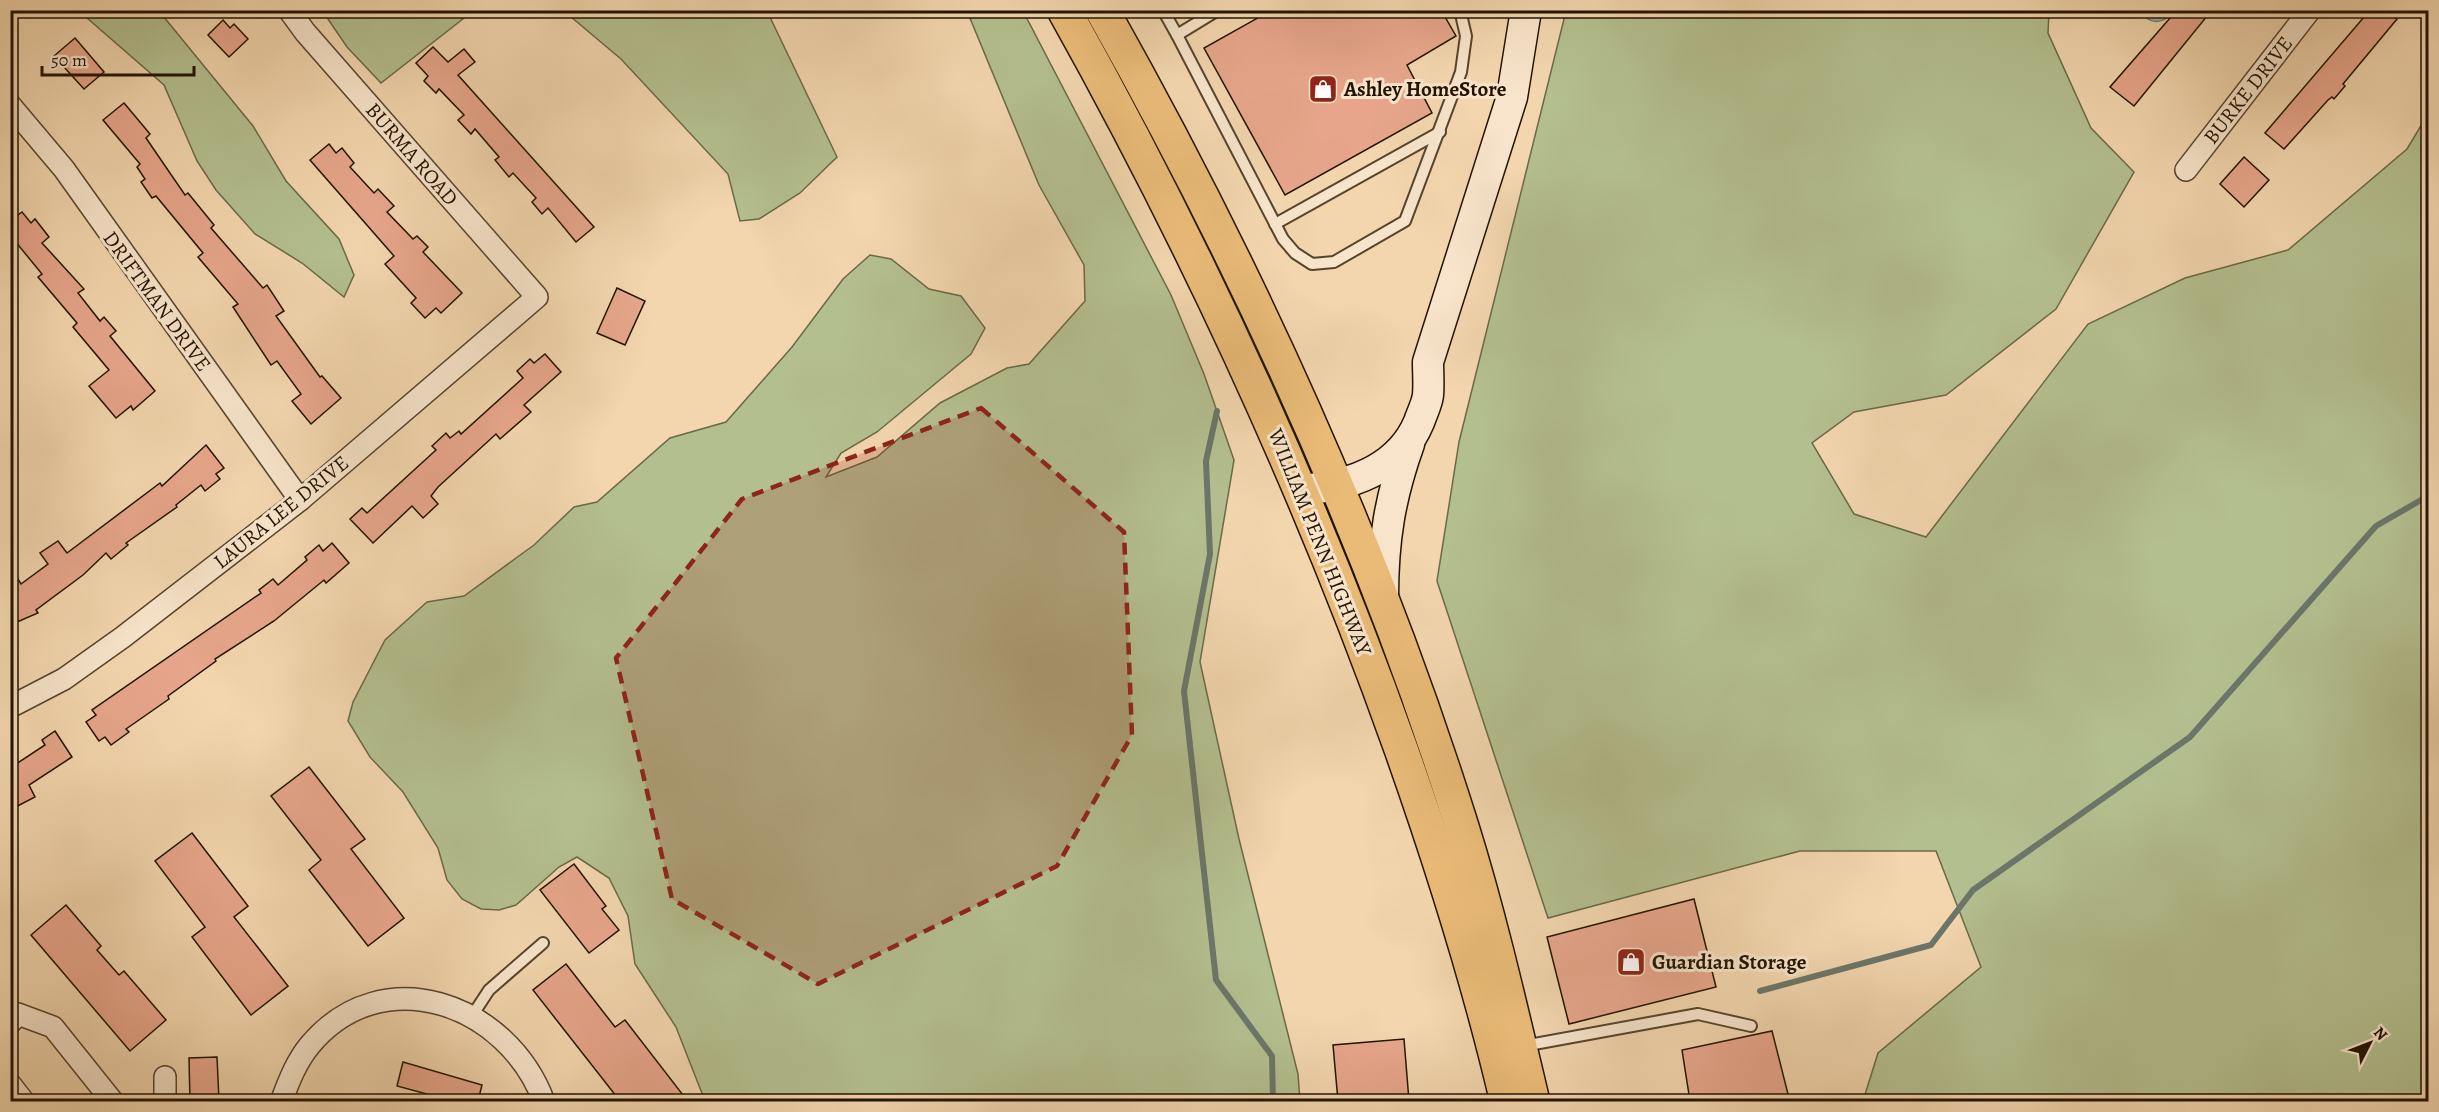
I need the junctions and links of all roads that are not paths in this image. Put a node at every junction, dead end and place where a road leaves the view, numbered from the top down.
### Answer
1 (289, 10) edge
2 (1064, 10) edge
3 (1102, 10) edge
4 (1163, 10) edge
5 (1218, 10) edge
6 (1460, 10) edge
7 (1526, 10) edge
8 (2310, 10) edge
9 (1177, 35) junction
10 (10, 105) edge
11 (1440, 132) junction
12 (2186, 170) dead end
13 (1275, 224) junction
14 (537, 297) joint
15 (1428, 362) junction
16 (1410, 440) junction
17 (1332, 477) junction
18 (1301, 490) junction
19 (300, 500) junction
20 (1383, 603) junction
21 (10, 707) edge
22 (543, 943) dead end
23 (472, 1016) junction
24 (10, 1023) edge
25 (1751, 1026) dead end
26 (1520, 1046) junction
27 (165, 1077) dead end
28 (10, 1084) edge
29 (24, 1101) edge
30 (113, 1101) edge
31 (165, 1101) edge
32 (281, 1101) edge
33 (544, 1101) edge
34 (1507, 1101) edge
35 (1533, 1101) edge

1 - 14 street, BURMA ROAD
2 - 18 highway, WILLIAM PENN HIGHWAY
3 - 17 highway, WILLIAM PENN HIGHWAY
4 - 9 lane
5 - 9 lane
6 - 11 lane
7 - 15 main road
8 - 12 street, BURKE DRIVE
9 - 13 lane
10 - 19 street, DRIFTMAN DRIVE
11 - 13 lane
11 - 13 lane
14 - 19 street, LAURA LEE DRIVE
15 - 16 main road
15 - 17 main road
16 - 17 main road
16 - 20 main road
17 - 18 main road
17 - 20 highway, WILLIAM PENN HIGHWAY
18 - 34 highway, WILLIAM PENN HIGHWAY
19 - 21 street, LAURA LEE DRIVE
20 - 26 highway, WILLIAM PENN HIGHWAY
22 - 23 lane
23 - 32 street
23 - 33 street
24 - 30 street
25 - 26 lane
26 - 35 highway, WILLIAM PENN HIGHWAY
27 - 31 street
28 - 29 street

